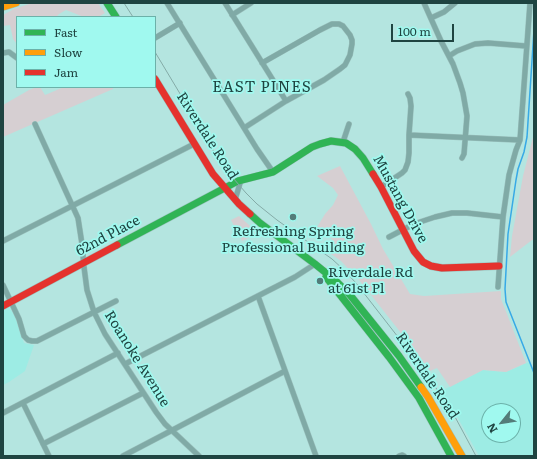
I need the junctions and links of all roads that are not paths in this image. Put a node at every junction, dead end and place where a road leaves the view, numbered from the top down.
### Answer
1 (16, 3) edge
2 (107, 3) edge
3 (167, 3) edge
4 (225, 3) edge
5 (251, 3) edge
6 (424, 3) edge
7 (455, 3) edge
8 (530, 3) edge
9 (3, 7) edge
10 (232, 15) junction
11 (115, 16) edge
12 (432, 18) junction
13 (180, 23) junction
14 (156, 37) edge
15 (526, 46) junction
16 (3, 53) edge
17 (449, 56) junction
18 (16, 57) edge
19 (262, 63) junction
20 (156, 81) edge
21 (408, 94) dead end
22 (286, 101) junction
23 (35, 124) dead end
24 (349, 124) dead end
25 (244, 128) junction
26 (409, 135) junction
27 (466, 137) junction
28 (520, 140) junction
29 (342, 142) junction
30 (194, 144) junction
31 (462, 158) dead end
32 (273, 172) junction
33 (241, 180) junction
34 (381, 187) junction
35 (225, 188) junction
36 (235, 200) junction
37 (73, 206) junction
38 (503, 217) junction
39 (403, 229) junction
40 (389, 237) dead end
41 (3, 242) edge
42 (84, 263) junction
43 (316, 264) junction
44 (499, 266) junction
45 (3, 285) edge
46 (498, 287) dead end
47 (258, 296) junction
48 (116, 301) dead end
49 (11, 302) junction
50 (3, 306) edge
51 (94, 312) junction
52 (118, 353) junction
53 (125, 364) junction
54 (285, 371) junction
55 (143, 393) junction
56 (23, 403) junction
57 (3, 413) edge
58 (172, 431) junction
59 (42, 444) junction
60 (134, 450) junction
61 (49, 456) edge
62 (123, 456) edge
63 (137, 456) edge
64 (199, 456) edge
65 (316, 456) edge
66 (399, 456) edge
67 (404, 456) edge
68 (452, 456) edge
69 (462, 456) edge

1 - 9 main road
2 - 11 main road
3 - 13 street
4 - 10 street
5 - 10 street
6 - 12 street
7 - 12 street
8 - 15 street
10 - 19 street
12 - 17 street
13 - 14 street
13 - 25 street
15 - 17 street
15 - 28 street
16 - 18 street
17 - 27 street
19 - 22 street
19 - 22 street
20 - 30 main road, Riverdale Road
21 - 26 street
22 - 25 street
23 - 37 street, Roanoke Avenue
24 - 29 street
25 - 32 street
26 - 27 street
26 - 34 street
27 - 28 street
27 - 31 street
28 - 38 street
29 - 32 main road
29 - 34 main road, Mustang Drive
30 - 35 main road, Riverdale Road
30 - 37 street
32 - 33 main road
33 - 35 main road
33 - 36 street
34 - 39 main road, Mustang Drive
35 - 36 main road, Riverdale Road
35 - 42 main road, 62nd Place
36 - 43 main road, Riverdale Road
37 - 41 street
37 - 42 street, Roanoke Avenue
38 - 39 street
38 - 44 street
39 - 40 street
39 - 44 main road, Mustang Drive
42 - 49 main road, 62nd Place
42 - 51 street, Roanoke Avenue
43 - 47 street
43 - 68 main road, Riverdale Road
43 - 69 main road, Riverdale Road
44 - 46 street
45 - 49 street
47 - 53 street
47 - 54 street
48 - 51 street
49 - 50 main road, 62nd Place
49 - 51 street
51 - 52 street, Roanoke Avenue
52 - 53 street, Roanoke Avenue
52 - 56 street
53 - 55 street, Roanoke Avenue
54 - 58 street
54 - 65 street
55 - 58 street, Roanoke Avenue
55 - 59 street
56 - 57 street
56 - 59 street
58 - 60 street
58 - 64 street, Roanoke Avenue
59 - 61 street
60 - 62 street
60 - 63 street
66 - 67 street

